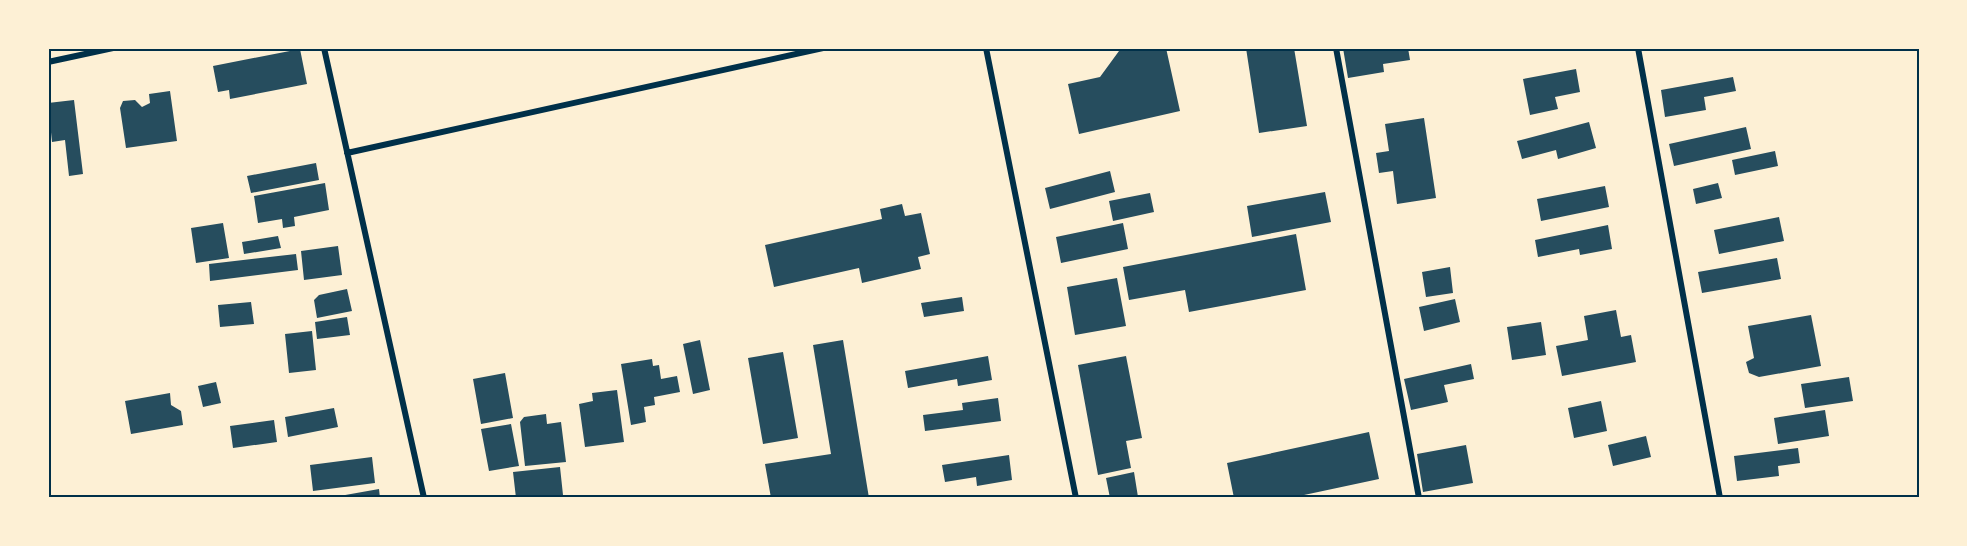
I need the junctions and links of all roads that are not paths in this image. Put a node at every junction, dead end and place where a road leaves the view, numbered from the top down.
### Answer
1 (113, 48) edge
2 (324, 48) edge
3 (823, 48) edge
4 (986, 48) edge
5 (1336, 48) edge
6 (1638, 48) edge
7 (48, 62) edge
8 (347, 153) junction
9 (424, 498) edge
10 (1076, 498) edge
11 (1419, 498) edge
12 (1720, 498) edge

1 - 7 street
2 - 8 street
3 - 8 street
4 - 10 street
5 - 11 street
6 - 12 street
8 - 9 street

